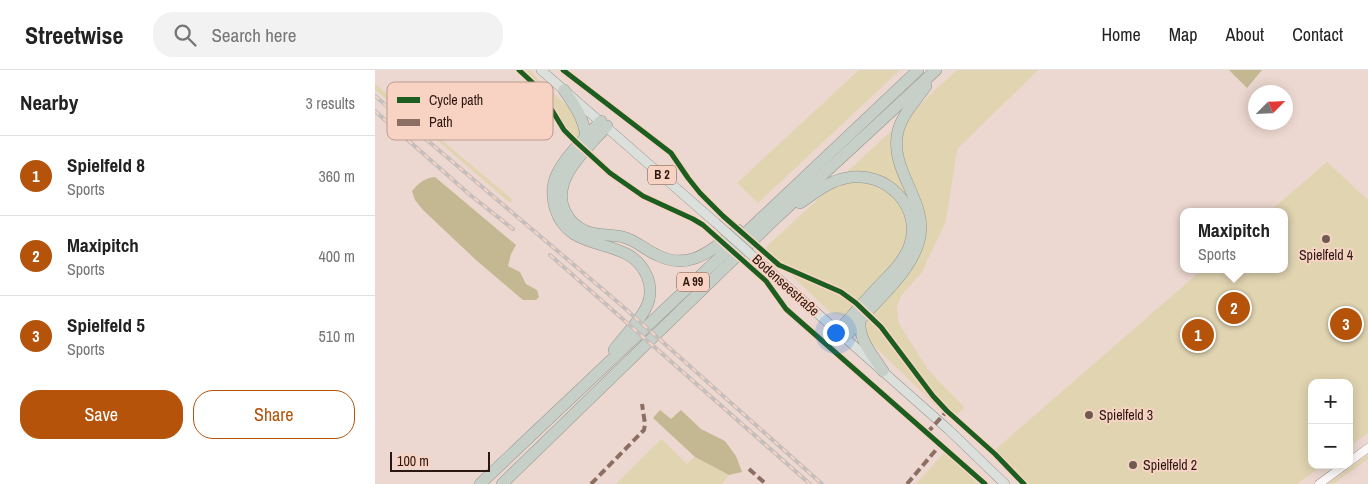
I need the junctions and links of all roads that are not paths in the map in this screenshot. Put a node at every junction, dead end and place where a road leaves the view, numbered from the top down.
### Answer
1 (541, 70) edge
2 (918, 70) edge
3 (936, 70) edge
4 (564, 90) junction
5 (604, 124) junction
6 (589, 140) junction
7 (576, 155) junction
8 (782, 198) junction
9 (777, 217) junction
10 (870, 302) junction
11 (859, 317) junction
12 (842, 334) junction
13 (603, 366) junction
14 (883, 371) junction
15 (1368, 448) edge
16 (1353, 459) edge
17 (1340, 469) edge
18 (480, 484) edge
19 (501, 484) edge
20 (1005, 484) edge
21 (1319, 484) edge

1 - 4 main road, Bodenseestraße
2 - 8 highway, A 99
3 - 9 highway, A 99
3 - 10 highway
4 - 5 main road, Bodenseestraße
4 - 6 highway
5 - 6 highway
5 - 12 main road, Bodenseestraße / B 2, bridge
6 - 7 highway
7 - 8 highway
7 - 13 highway
8 - 13 highway, A 99
9 - 10 highway
9 - 19 highway, A 99
10 - 11 highway
11 - 12 highway
11 - 14 highway
12 - 14 main road, Bodenseestraße / B 2
13 - 18 highway, A 99
14 - 20 main road, Bodenseestraße / B 2
15 - 16 street
17 - 21 street

